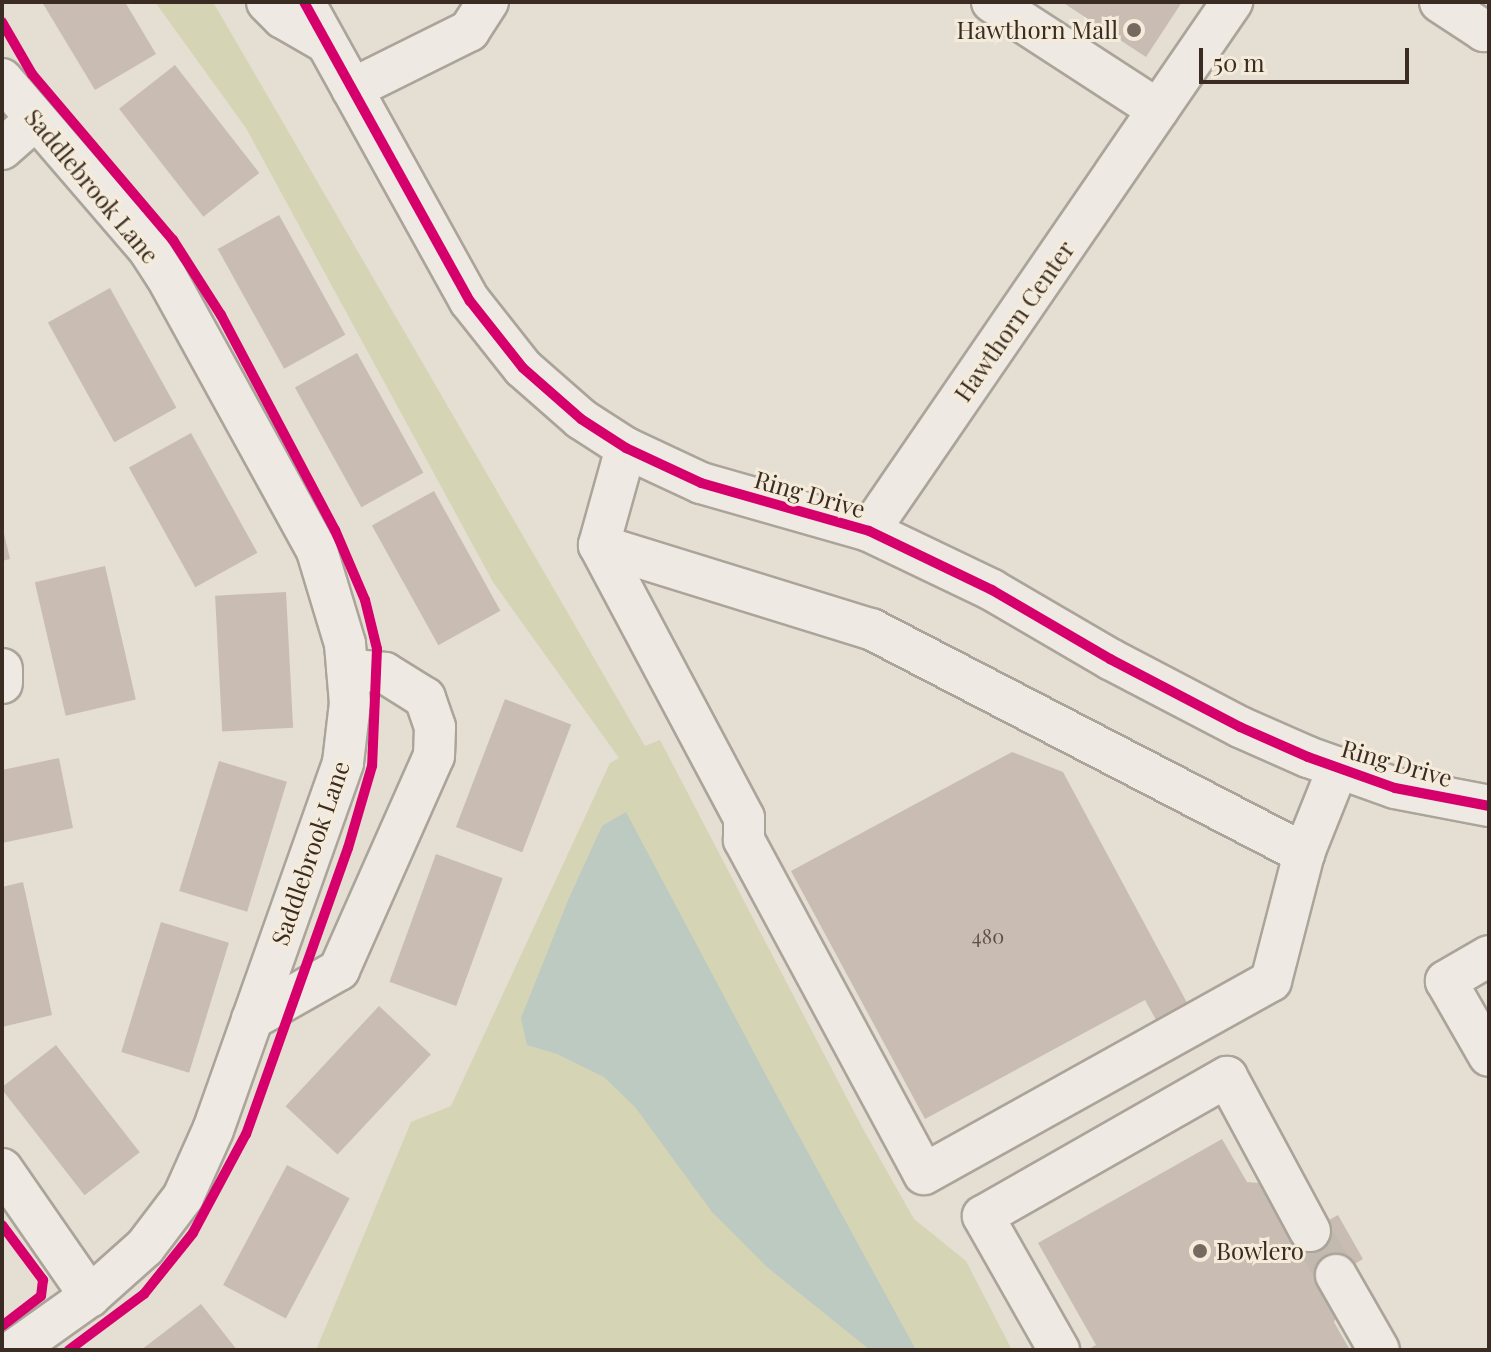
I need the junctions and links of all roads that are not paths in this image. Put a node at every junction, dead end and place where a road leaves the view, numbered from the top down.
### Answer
1 (267, 2) edge
2 (304, 2) edge
3 (488, 2) edge
4 (992, 2) edge
5 (1232, 2) edge
6 (1440, 2) edge
7 (1489, 31) edge
8 (326, 43) junction
9 (2, 79) edge
10 (352, 89) junction
11 (1158, 110) junction
12 (36, 119) junction
13 (2, 149) edge
14 (626, 448) junction
15 (869, 531) junction
16 (599, 545) junction
17 (2, 669) edge
18 (347, 669) junction
19 (2, 683) edge
20 (1338, 768) junction
21 (1489, 806) edge
22 (1304, 853) junction
23 (1489, 956) edge
24 (252, 1019) junction
25 (1489, 1056) edge
26 (2, 1169) edge
27 (1310, 1231) tunnel mouth
28 (1336, 1275) tunnel mouth
29 (90, 1296) junction
30 (14, 1350) edge
31 (1059, 1350) edge
32 (1379, 1350) edge

1 - 8 street
2 - 8 street, Ring Drive
3 - 10 street
4 - 11 street
5 - 11 street, Hawthorn Center
6 - 7 street
8 - 10 street, Ring Drive
9 - 12 street, Saddlebrook Lane
10 - 14 street, Ring Drive
11 - 15 street, Hawthorn Center
12 - 13 street
12 - 18 street, Saddlebrook Lane
14 - 15 street, Ring Drive
14 - 16 street
15 - 20 street, Ring Drive
16 - 22 street
16 - 22 street
17 - 19 street
18 - 24 street, Saddlebrook Lane
18 - 24 street
20 - 21 street, Ring Drive
20 - 22 street
23 - 25 street
24 - 29 street, Saddlebrook Lane
26 - 29 street
27 - 31 street
28 - 32 street
29 - 30 street, Saddlebrook Lane

